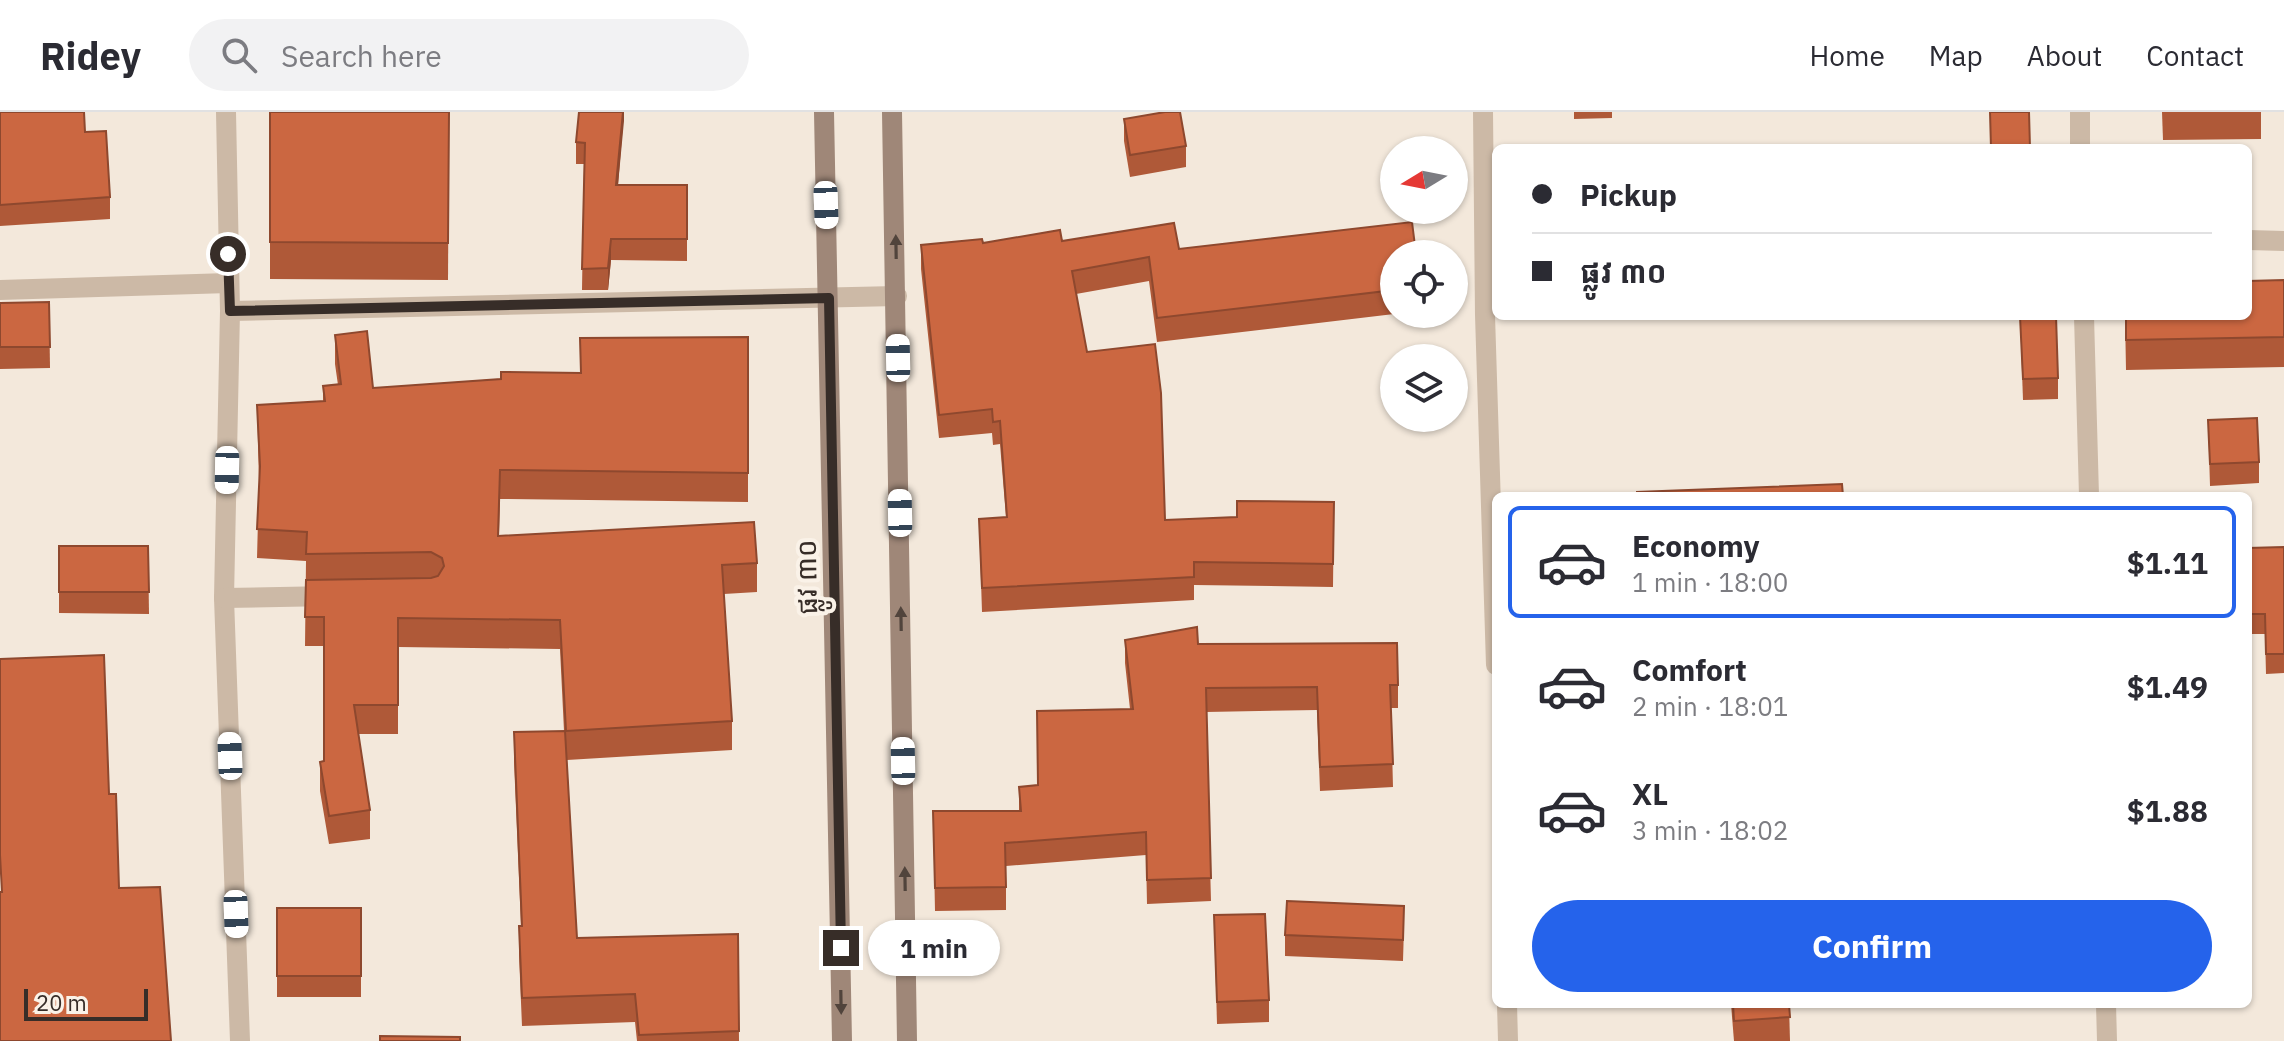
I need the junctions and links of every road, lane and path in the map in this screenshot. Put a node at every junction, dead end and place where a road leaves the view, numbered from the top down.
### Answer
1 (226, 112) edge
2 (824, 112) edge
3 (892, 112) edge
4 (1483, 112) edge
5 (2080, 112) edge
6 (2080, 144) edge
7 (2252, 240) edge
8 (2284, 241) edge
9 (229, 283) junction
10 (0, 290) edge
11 (897, 296) junction
12 (829, 298) junction
13 (230, 311) junction
14 (2084, 320) edge
15 (2089, 492) edge
16 (1492, 538) edge
17 (351, 595) edge
18 (224, 598) junction
19 (1507, 1008) edge
20 (2106, 1008) edge
21 (240, 1041) edge
22 (842, 1041) edge
23 (907, 1041) edge
24 (1508, 1041) edge
25 (2107, 1041) edge

1 - 9 street
2 - 12 street, ផ្លូវ ៣០
11 -> 3 street
4 - 16 street
5 - 6 street
7 - 8 street
9 - 10 street
9 - 13 street
11 - 12 street
23 -> 11 street
12 - 13 street
12 -> 22 street, ផ្លូវ ៣០
13 - 18 street
14 - 15 street
17 - 18 street
18 - 21 street
19 - 24 street
20 - 25 street

